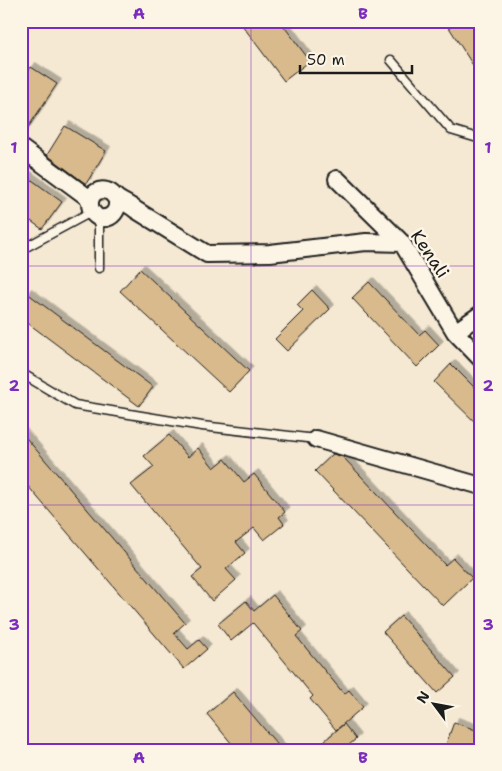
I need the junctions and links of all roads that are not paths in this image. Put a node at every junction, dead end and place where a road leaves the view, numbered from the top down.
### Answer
1 (391, 60) dead end
2 (481, 139) edge
3 (21, 148) edge
4 (337, 179) dead end
5 (116, 198) junction
6 (136, 210) junction
7 (98, 211) junction
8 (21, 240) edge
9 (402, 244) junction
10 (99, 268) dead end
11 (481, 314) edge
12 (456, 332) junction
13 (481, 359) edge
14 (21, 373) edge
15 (316, 438) joint
16 (481, 486) edge

1 - 2 lane
3 - 7 street
4 - 9 street, Kenali
5 - 6 street
5 - 7 street
5 - 7 street
6 - 7 street
6 - 9 street
7 - 8 lane
7 - 10 lane
9 - 12 street, Kenali
11 - 12 street
12 - 13 street, Kenali
14 - 15 lane
15 - 16 street

